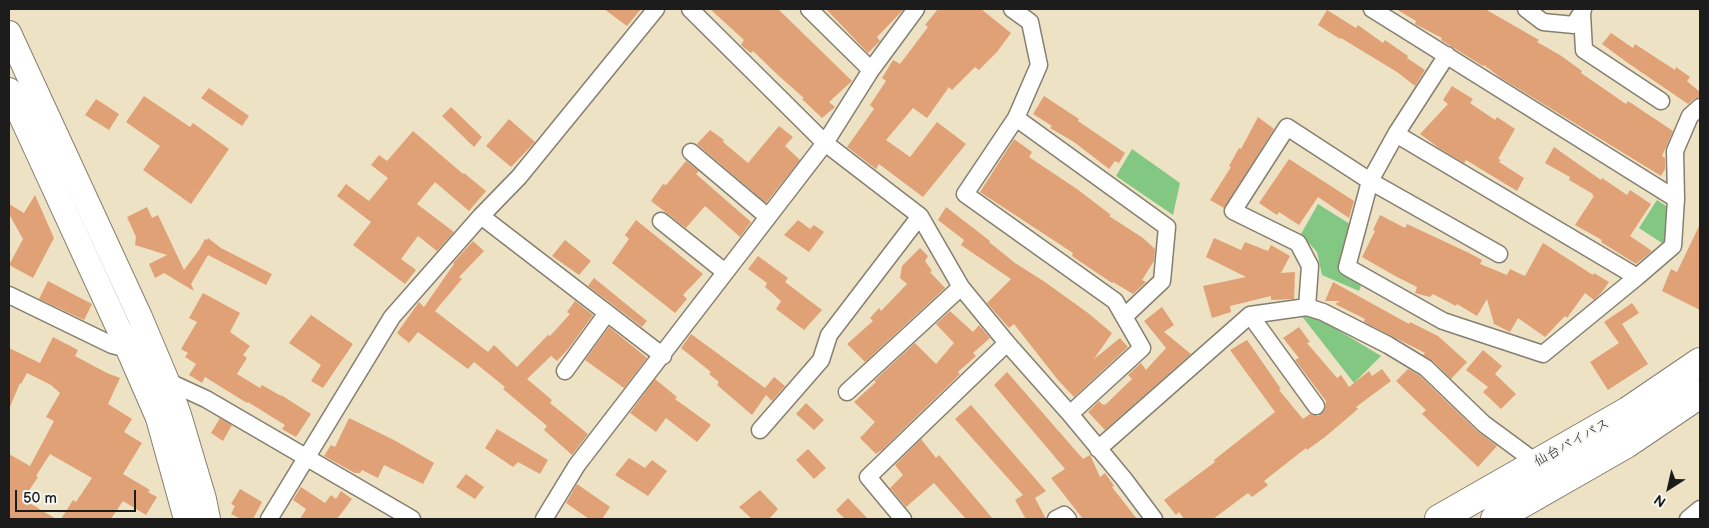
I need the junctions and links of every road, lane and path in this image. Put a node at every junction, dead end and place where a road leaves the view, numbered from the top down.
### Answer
1 (656, 9) edge
2 (690, 9) edge
3 (809, 9) edge
4 (916, 9) edge
5 (1012, 9) edge
6 (1372, 9) edge
7 (1526, 9) edge
8 (1583, 11) edge
9 (9, 33) edge
10 (1447, 55) junction
11 (871, 70) junction
12 (9, 90) edge
13 (1661, 101) dead end
14 (1700, 107) edge
15 (1016, 118) junction
16 (1396, 134) junction
17 (824, 143) junction
18 (691, 152) dead end
19 (1370, 181) junction
20 (1676, 199) junction
21 (481, 216) junction
22 (768, 216) junction
23 (920, 216) junction
24 (660, 221) dead end
25 (1499, 254) dead end
26 (725, 272) junction
27 (1637, 276) junction
28 (961, 287) junction
29 (9, 295) edge
30 (1307, 307) junction
31 (607, 313) junction
32 (1250, 315) junction
33 (1125, 316) junction
34 (1007, 343) junction
35 (128, 349) junction
36 (663, 356) junction
37 (1700, 362) edge
38 (565, 371) dead end
39 (167, 381) junction
40 (847, 392) dead end
41 (1700, 394) edge
42 (1316, 406) dead end
43 (1070, 414) junction
44 (760, 430) dead end
45 (1098, 449) junction
46 (306, 458) junction
47 (1536, 463) junction
48 (1700, 509) edge
49 (186, 519) edge
50 (208, 519) edge
51 (269, 519) edge
52 (412, 519) edge
53 (544, 519) edge
54 (904, 519) edge
55 (1056, 519) edge
56 (1068, 519) edge
57 (1154, 519) edge
58 (1439, 519) edge
59 (1495, 519) edge
60 (1688, 519) edge

1 - 21 street
2 - 17 street
3 - 11 street
4 - 11 street
5 - 15 street
6 - 10 street
7 - 8 street
8 - 13 street
9 - 39 street
10 - 16 street
10 - 20 street
11 - 17 street
12 - 35 street
14 - 20 street
15 - 33 street
15 - 33 street
16 - 19 street
16 - 27 street
17 - 22 street
17 - 23 street
18 - 22 street
19 - 25 street
19 - 27 street
19 - 30 street
20 - 27 street
21 - 31 street
21 - 46 street
22 - 26 street
23 - 28 street
23 - 44 street
24 - 26 street
26 - 36 street
28 - 34 street
28 - 40 street
29 - 35 street
30 - 32 street
30 - 47 street
31 - 36 street
31 - 38 street
32 - 42 street
32 - 45 street
33 - 43 street
34 - 43 street
34 - 54 street
35 - 49 street
36 - 53 street
37 - 47 highway, 仙台バイパス
39 - 46 street
39 - 50 street
41 - 59 highway, 仙台バイパス
43 - 45 street
45 - 57 street
46 - 51 street
46 - 52 street
47 - 58 highway, 仙台バイパス
48 - 60 street
55 - 56 street

